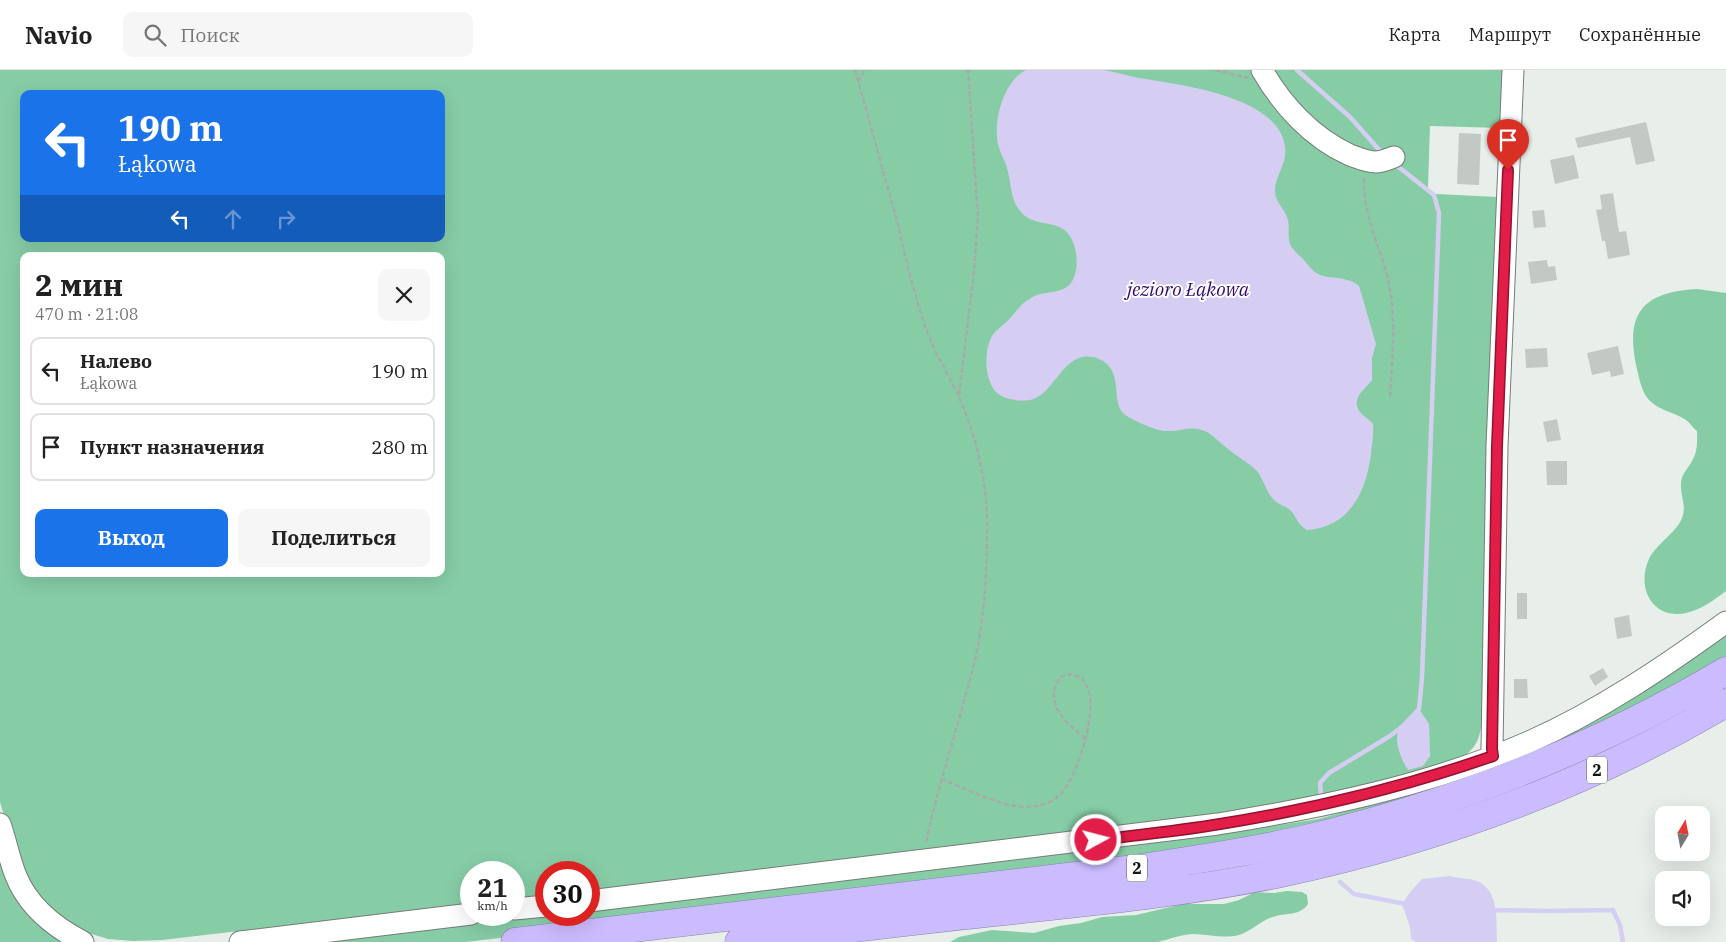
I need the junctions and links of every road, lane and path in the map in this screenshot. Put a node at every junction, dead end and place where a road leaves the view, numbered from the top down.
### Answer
1 (855, 70) edge
2 (865, 70) edge
3 (968, 70) edge
4 (1215, 70) edge
5 (1513, 70) edge
6 (1265, 76) edge
7 (858, 82) junction
8 (1394, 157) dead end
9 (1368, 162) junction
10 (959, 397) junction
11 (1390, 398) dead end
12 (1726, 622) edge
13 (1726, 671) edge
14 (1726, 703) edge
15 (1086, 739) junction
16 (1493, 756) junction
17 (941, 779) junction
18 (0, 824) edge
19 (923, 861) junction
20 (600, 899) edge
21 (460, 915) edge
22 (83, 942) edge
23 (240, 942) edge
24 (515, 942) edge
25 (739, 942) edge

1 - 7 path
2 - 7 path
3 - 10 path
4 - 6 path
5 - 16 street
6 - 9 street
7 - 10 path
8 - 9 street
9 - 11 path
10 - 17 path
12 - 16 street
13 - 24 highway, 2
14 - 25 highway, 2
15 - 15 path
15 - 17 path
16 - 19 street
17 - 19 path
18 - 22 street
19 - 20 street
21 - 23 street

